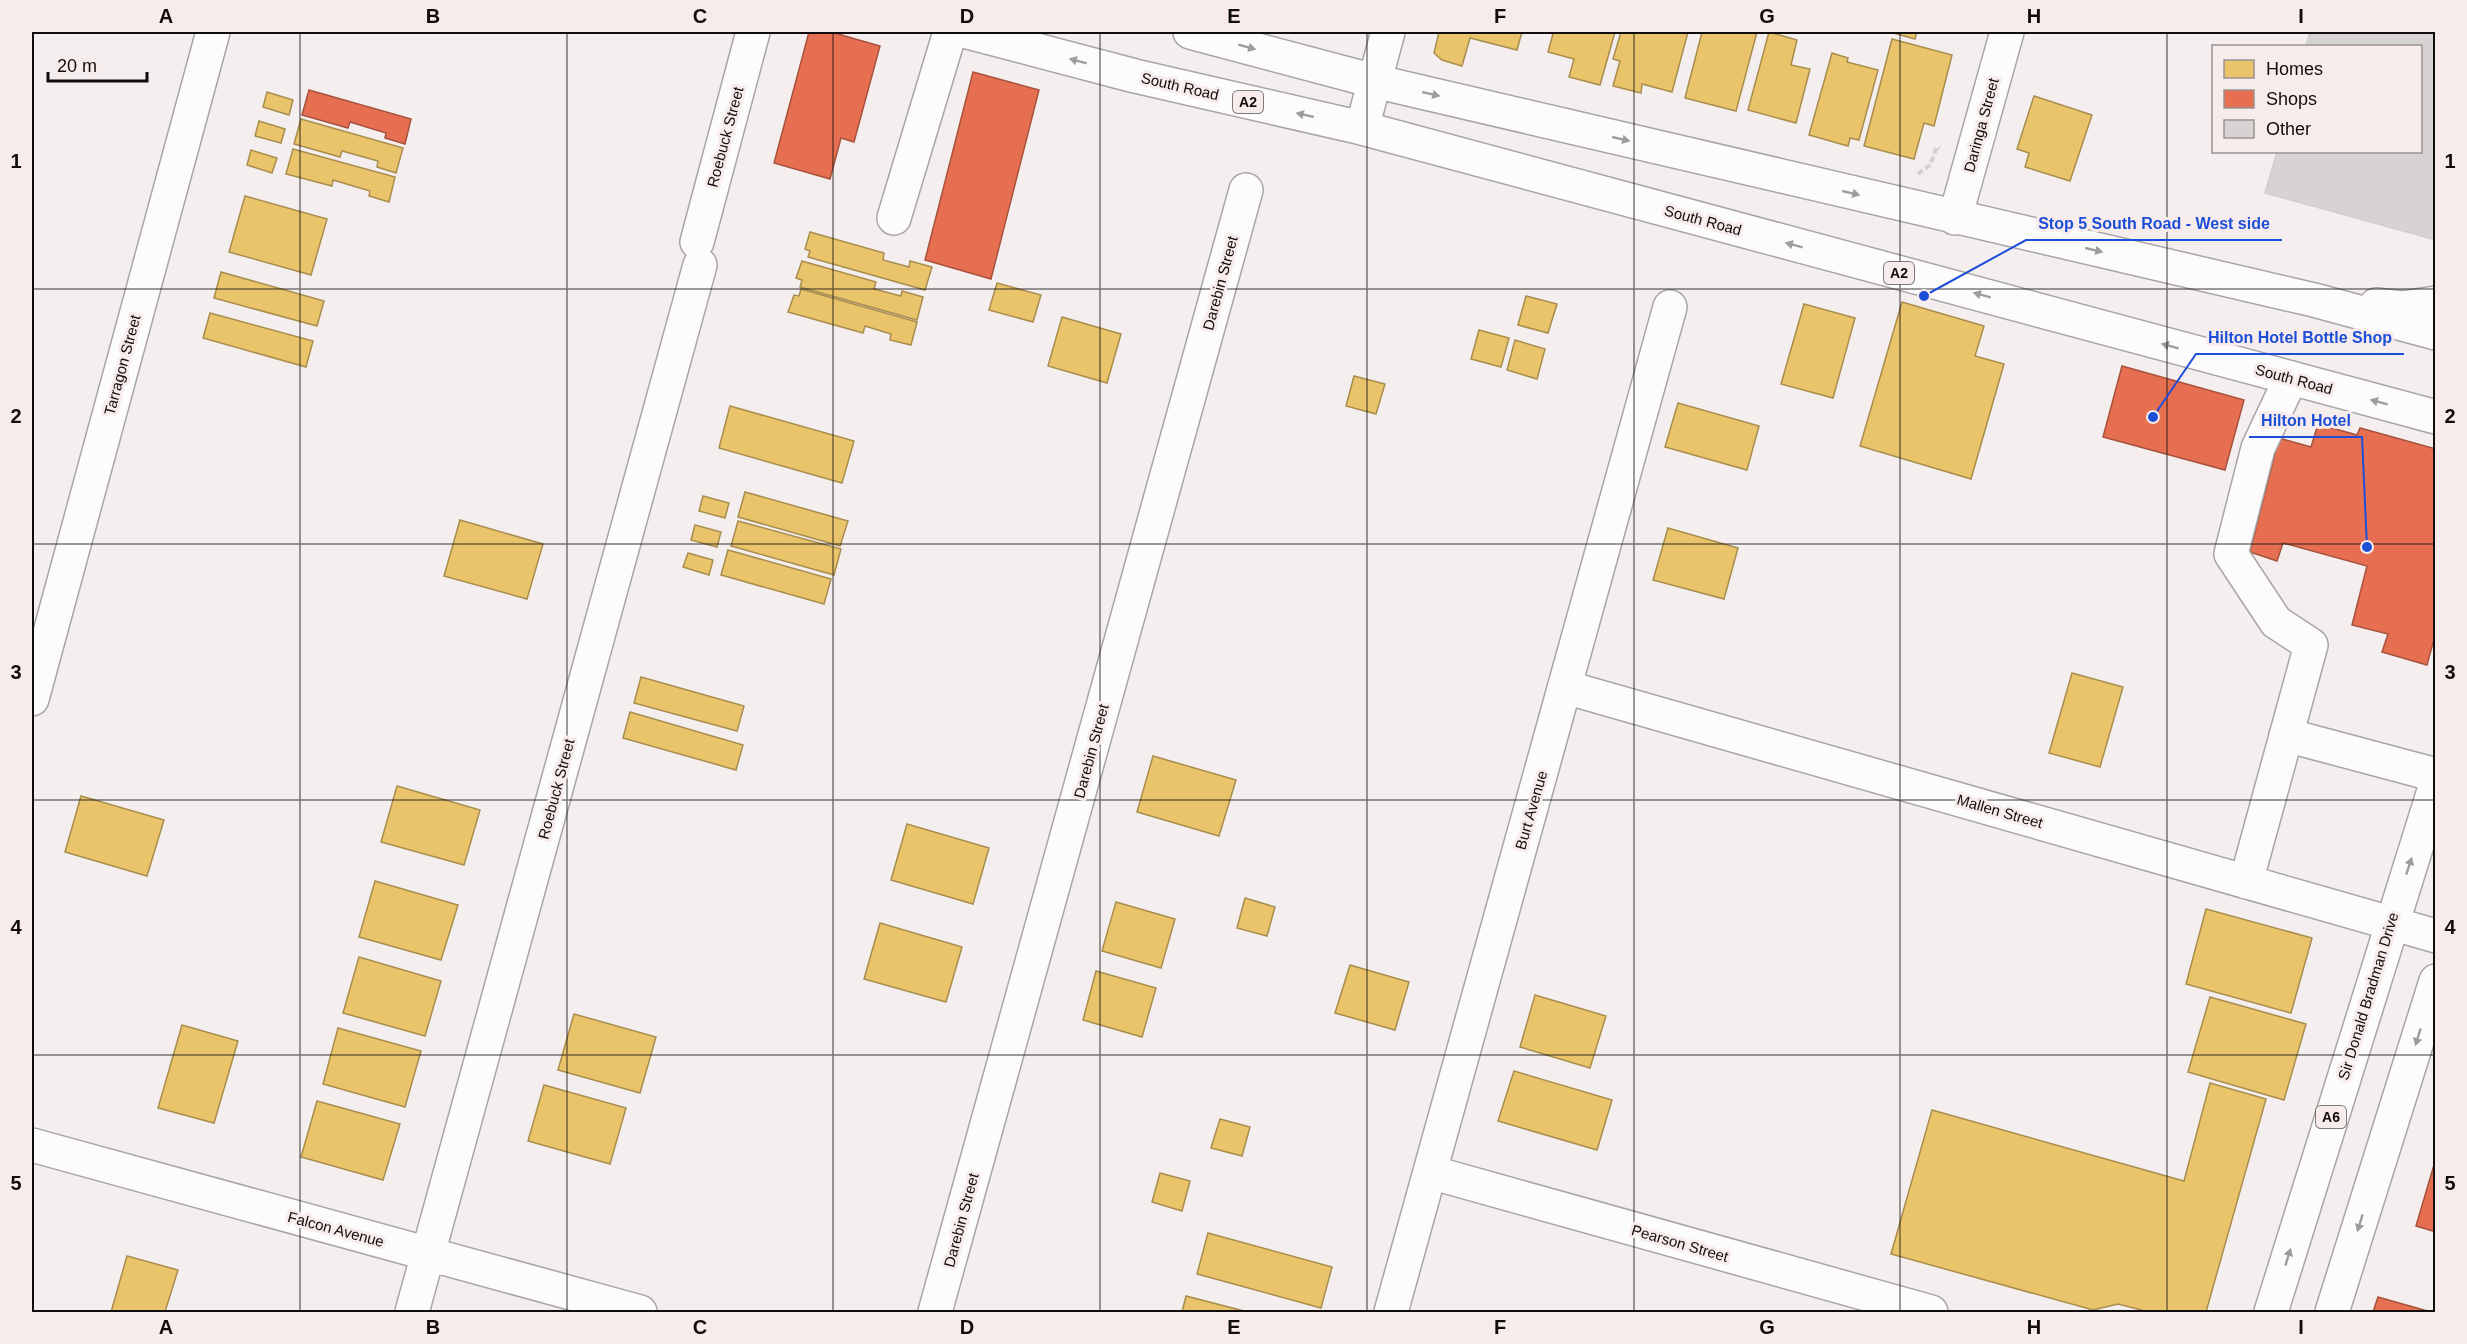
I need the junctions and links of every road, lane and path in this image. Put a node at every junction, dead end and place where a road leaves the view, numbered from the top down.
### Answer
1 (213, 32) edge
2 (753, 32) edge
3 (950, 32) edge
4 (968, 32) edge
5 (1190, 32) edge
6 (1388, 32) edge
7 (2007, 32) edge
8 (1374, 81) junction
9 (1362, 129) junction
10 (1246, 190) dead end
11 (894, 218) dead end
12 (1955, 218) junction
13 (2314, 300) junction
14 (2436, 303) edge
15 (1670, 307) dead end
16 (2436, 333) edge
17 (2291, 378) junction
18 (2436, 417) edge
19 (1565, 687) junction
20 (32, 699) edge
21 (2286, 735) junction
22 (2436, 775) edge
23 (2436, 784) edge
24 (2246, 882) junction
25 (2391, 922) junction
26 (2436, 936) edge
27 (2436, 981) edge
28 (32, 1145) edge
29 (1430, 1172) junction
30 (428, 1255) junction
31 (1837, 1300) edge
32 (412, 1312) edge
33 (640, 1312) edge
34 (935, 1312) edge
35 (1391, 1312) edge
36 (1931, 1312) edge
37 (2271, 1312) edge
38 (2332, 1312) edge

1 - 20 main road, Tarragon Street
2 - 30 main road, Roebuck Street
3 - 11 main road
9 -> 4 main road, South Road / A2
5 -> 8 main road
6 - 8 main road
7 - 12 main road, Daringa Street
8 - 9 main road
8 -> 12 main road
17 -> 9 main road, South Road / A2
10 - 34 main road, Darebin Street
12 -> 13 main road
13 - 14 main road
13 - 16 main road
15 - 19 main road, Burt Avenue
18 -> 17 main road, South Road / A2
17 - 21 main road
19 - 24 main road, Mallen Street
19 - 29 main road, Burt Avenue
21 - 22 main road
21 - 24 main road
25 -> 23 main road, Sir Donald Bradman Drive / A6
24 - 25 main road, Mallen Street
25 - 26 main road, Mallen Street
37 -> 25 main road, Sir Donald Bradman Drive / A6
27 -> 38 main road
28 - 30 main road, Falcon Avenue
29 - 31 main road, Pearson Street
29 - 35 main road, Burt Avenue
30 - 32 main road, Roebuck Street
30 - 33 main road, Falcon Avenue
31 - 36 main road, Pearson Street

